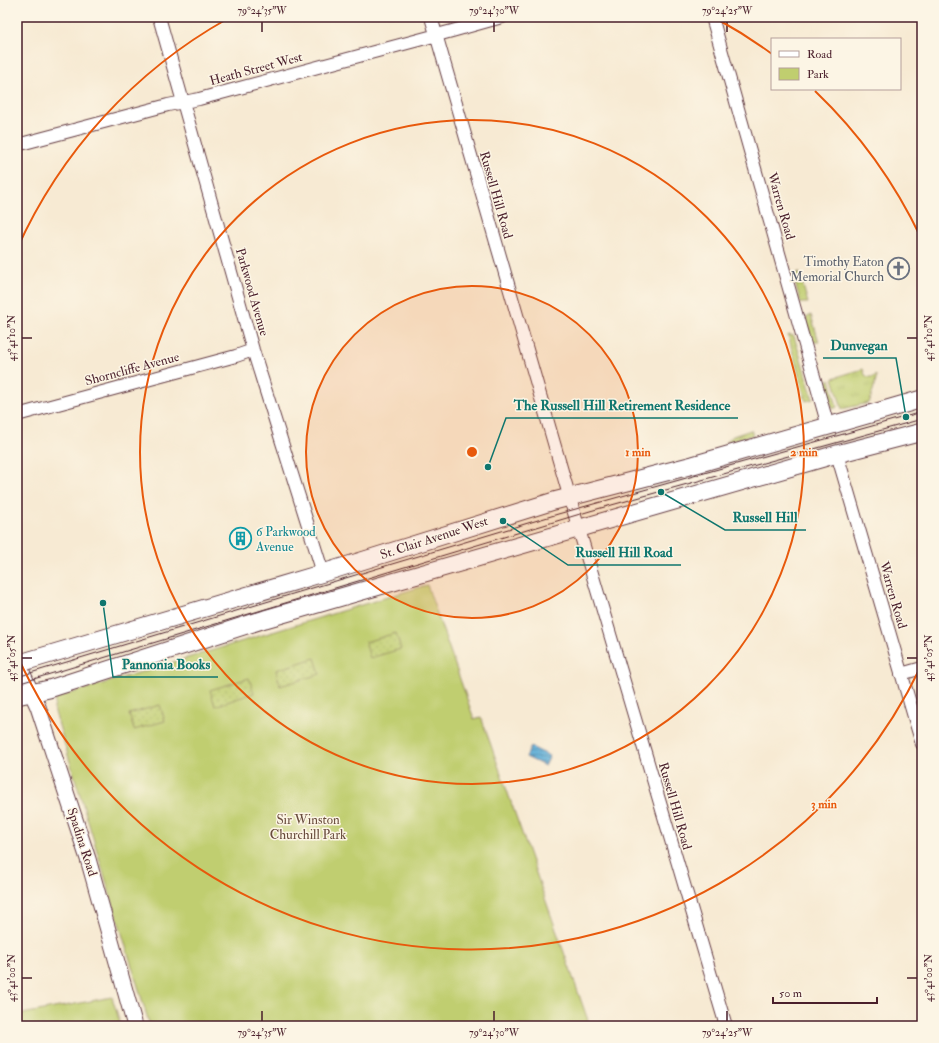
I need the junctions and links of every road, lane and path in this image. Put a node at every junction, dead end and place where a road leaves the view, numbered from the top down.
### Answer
1 (159, 17) edge
2 (431, 17) edge
3 (502, 17) edge
4 (712, 17) edge
5 (436, 35) junction
6 (183, 102) junction
7 (17, 145) edge
8 (253, 350) junction
9 (922, 398) edge
10 (17, 415) edge
11 (828, 426) junction
12 (922, 432) edge
13 (837, 454) junction
14 (569, 497) junction
15 (579, 529) junction
16 (323, 573) junction
17 (17, 663) edge
18 (922, 668) edge
19 (901, 674) junction
20 (24, 694) edge
21 (922, 744) edge
22 (135, 1026) edge
23 (726, 1026) edge

1 - 6 street, Parkwood Avenue
2 - 5 street, Russell Hill Road
3 - 5 street, Heath Street West
4 - 11 street, Warren Road
5 - 6 street, Heath Street West
5 - 14 street, Russell Hill Road
6 - 7 street, Heath Street West
6 - 8 street, Parkwood Avenue
8 - 10 street, Shorncliffe Avenue
8 - 16 street, Parkwood Avenue
9 - 11 main road, St. Clair Avenue West
11 - 14 main road, St. Clair Avenue West
12 - 13 main road
13 - 15 main road
13 - 19 street, Warren Road
14 - 15 street, Russell Hill Road
14 - 16 main road, St. Clair Avenue West
15 - 20 main road
15 - 23 street, Russell Hill Road
16 - 17 main road, St. Clair Avenue West
17 - 20 street, Spadina Road
18 - 19 street
19 - 21 street, Warren Road
20 - 22 street, Spadina Road

